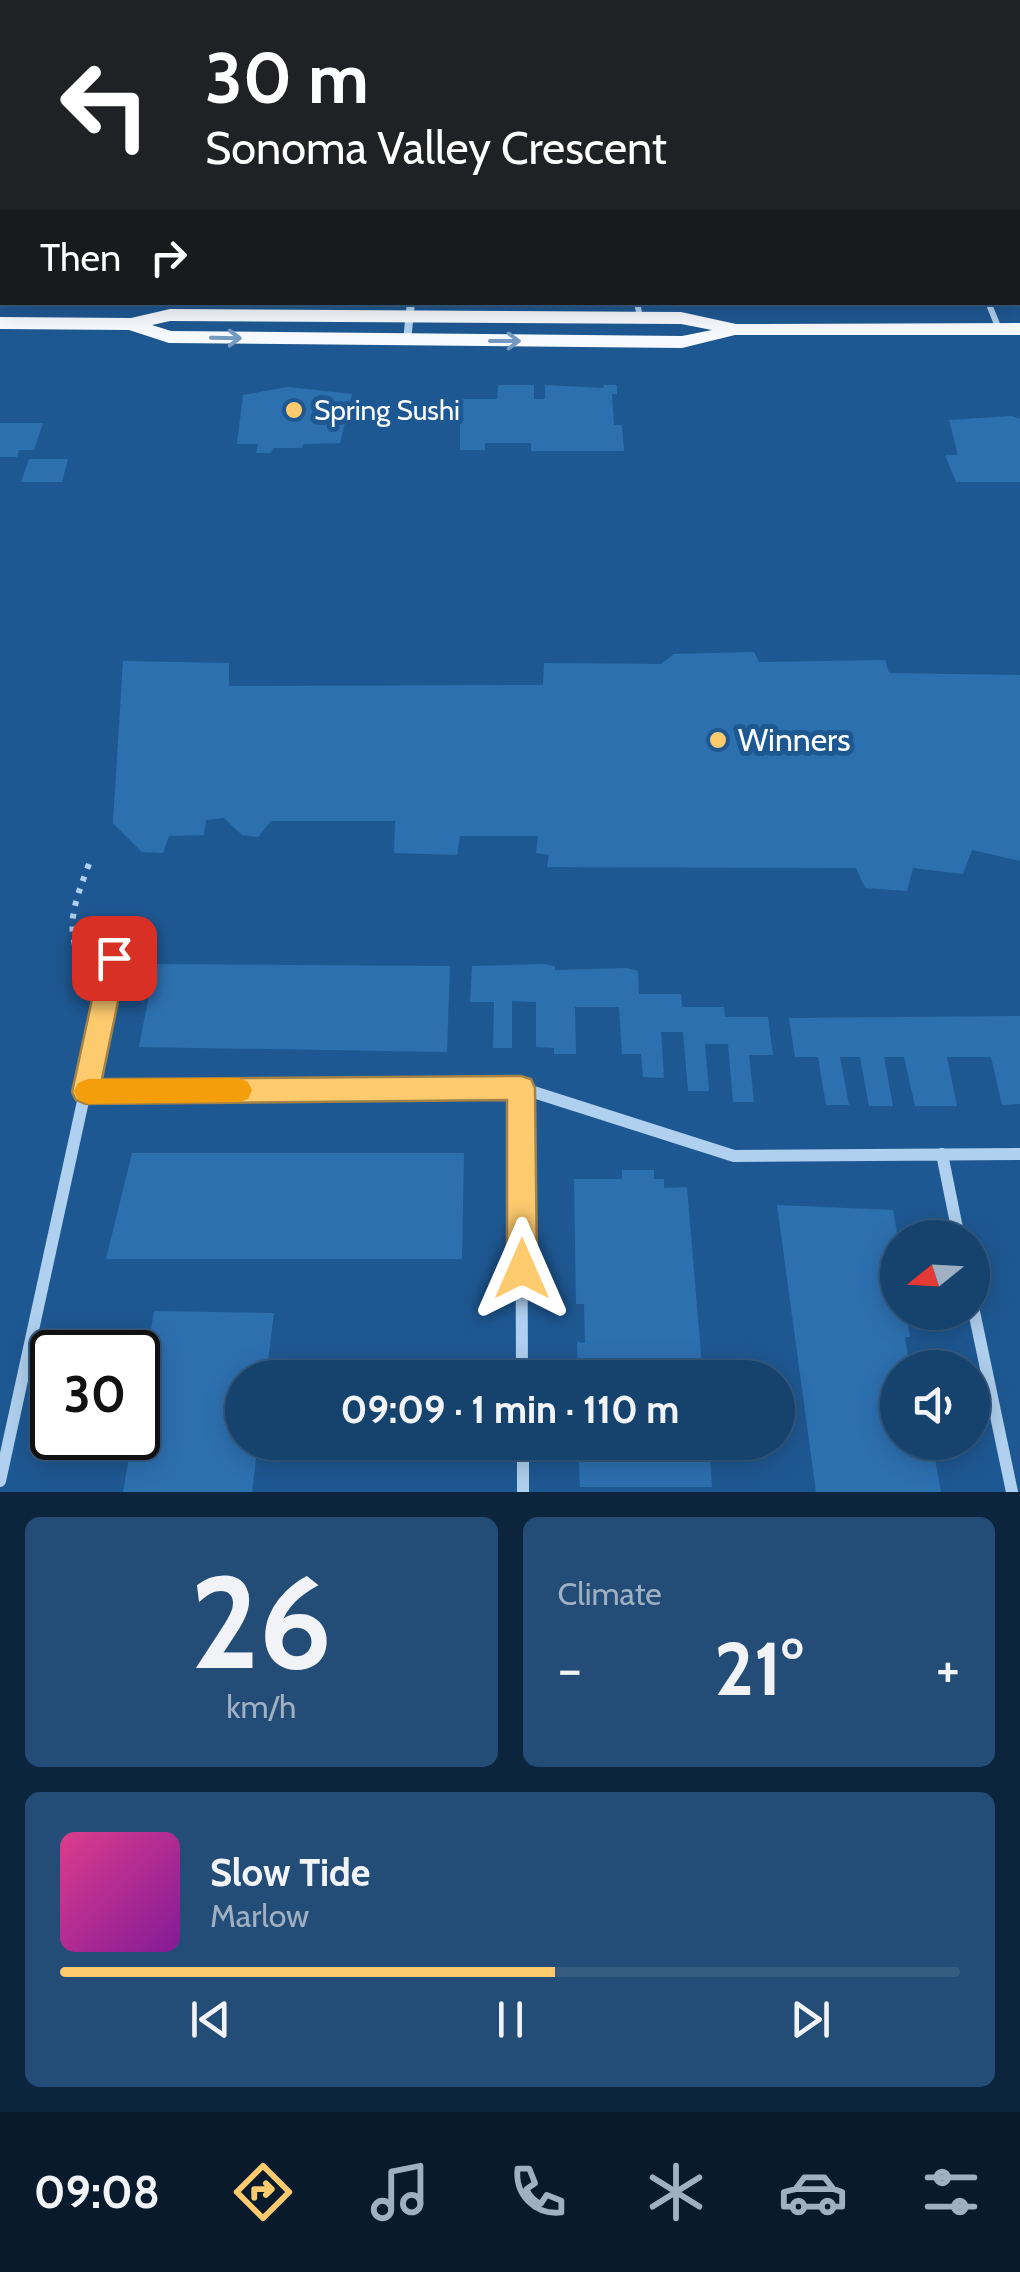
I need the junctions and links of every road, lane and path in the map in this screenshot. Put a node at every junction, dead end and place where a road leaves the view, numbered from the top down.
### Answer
1 (989, 305) edge
2 (411, 310) edge
3 (638, 310) edge
4 (0, 323) edge
5 (131, 324) junction
6 (999, 329) junction
7 (1020, 329) edge
8 (736, 330) junction
9 (407, 340) junction
10 (88, 864) dead end
11 (114, 958) dead end
12 (107, 988) junction
13 (521, 1088) junction
14 (86, 1092) junction
15 (942, 1154) junction
16 (1020, 1154) edge
17 (955, 1220) edge
18 (978, 1330) edge
19 (522, 1360) edge
20 (522, 1460) edge
21 (0, 1481) edge
22 (523, 1492) edge
23 (1012, 1492) edge

1 - 6 lane
2 - 3 main road
2 - 5 main road
2 - 9 street
3 - 8 main road
4 - 5 main road
5 -> 9 main road
6 - 7 main road
6 - 8 main road
9 -> 8 main road
10 - 12 path
11 - 12 street
12 - 14 street
13 - 14 street
13 - 15 street
13 - 19 street
14 - 21 street
15 - 16 street
15 - 17 street
18 - 23 street
20 - 22 street

